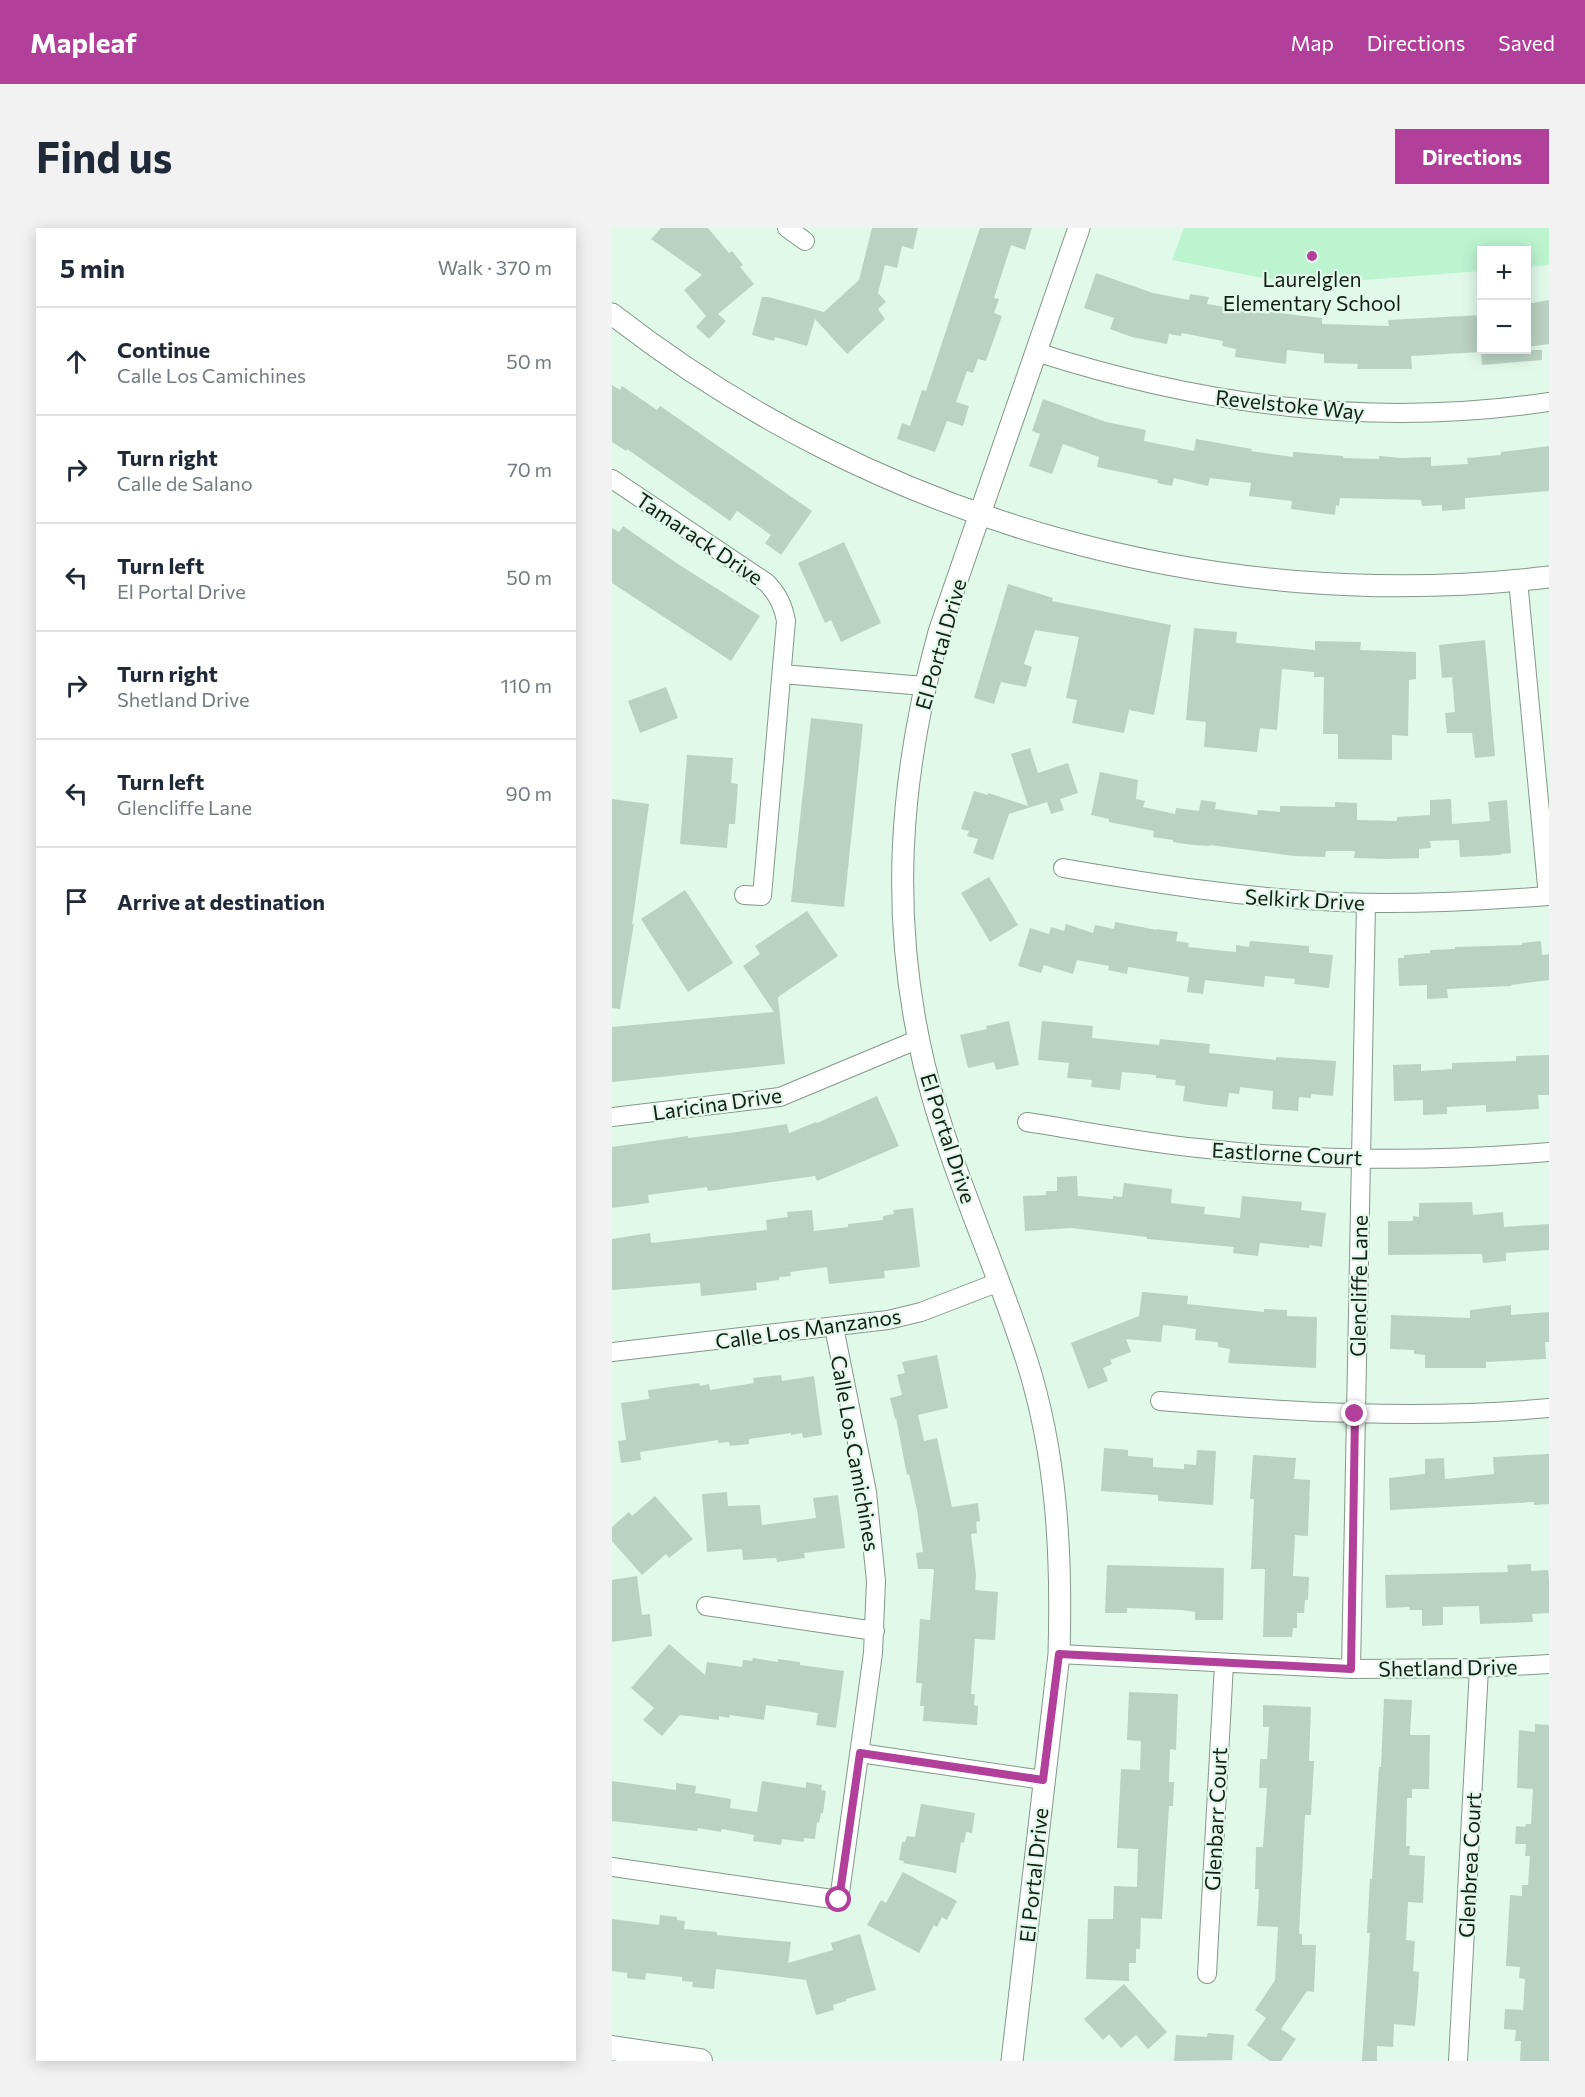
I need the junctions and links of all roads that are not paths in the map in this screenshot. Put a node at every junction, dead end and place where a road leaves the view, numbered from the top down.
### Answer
1 (787, 228) edge
2 (1079, 228) edge
3 (805, 241) dead end
4 (612, 314) edge
5 (1036, 352) junction
6 (1549, 402) edge
7 (612, 479) edge
8 (979, 515) junction
9 (1549, 577) edge
10 (1518, 580) junction
11 (782, 674) junction
12 (924, 686) junction
13 (1063, 868) dead end
14 (744, 895) dead end
15 (1549, 896) edge
16 (1366, 903) junction
17 (919, 1039) junction
18 (612, 1117) edge
19 (1027, 1122) dead end
20 (1549, 1152) edge
21 (1361, 1158) junction
22 (999, 1282) junction
23 (834, 1327) junction
24 (612, 1352) edge
25 (1160, 1401) dead end
26 (1549, 1408) edge
27 (1355, 1414) junction
28 (706, 1606) dead end
29 (875, 1631) junction
30 (1059, 1654) junction
31 (1224, 1664) junction
32 (1549, 1664) edge
33 (1479, 1668) junction
34 (1351, 1669) junction
35 (860, 1753) junction
36 (1043, 1780) junction
37 (612, 1867) edge
38 (1207, 1974) dead end
39 (612, 2048) edge
40 (700, 2061) edge
41 (1012, 2061) edge
42 (1458, 2061) edge

1 - 3 street
2 - 5 street, El Portal Drive
4 - 8 street
5 - 6 street, Revelstoke Way
5 - 8 street, El Portal Drive
7 - 11 street, Tamarack Drive
8 - 10 street
8 - 12 street, El Portal Drive
9 - 10 street
10 - 15 street
11 - 12 street
11 - 14 street, Tamarack Drive
12 - 17 street, El Portal Drive
13 - 16 street, Selkirk Drive
15 - 16 street, Selkirk Drive
16 - 21 street, Glencliffe Lane
17 - 18 street, Laricina Drive
17 - 22 street, El Portal Drive
19 - 21 street, Eastlorne Court
20 - 21 street, Eastlorne Court
21 - 27 street, Glencliffe Lane
22 - 23 street, Calle Los Manzanos
22 - 30 street, El Portal Drive
23 - 24 street, Calle Los Manzanos
23 - 29 street, Calle Los Camichines
25 - 27 street
26 - 27 street
27 - 34 street, Glencliffe Lane
28 - 29 street
29 - 35 street, Calle Los Camichines
30 - 31 street, Shetland Drive
30 - 36 street, El Portal Drive
31 - 34 street, Shetland Drive
31 - 38 street, Glenbarr Court
32 - 33 street, Shetland Drive
33 - 34 street, Shetland Drive
33 - 42 street, Glenbrea Court
35 - 36 street
35 - 37 street, Calle Los Camichines
36 - 41 street, El Portal Drive
39 - 40 main road

